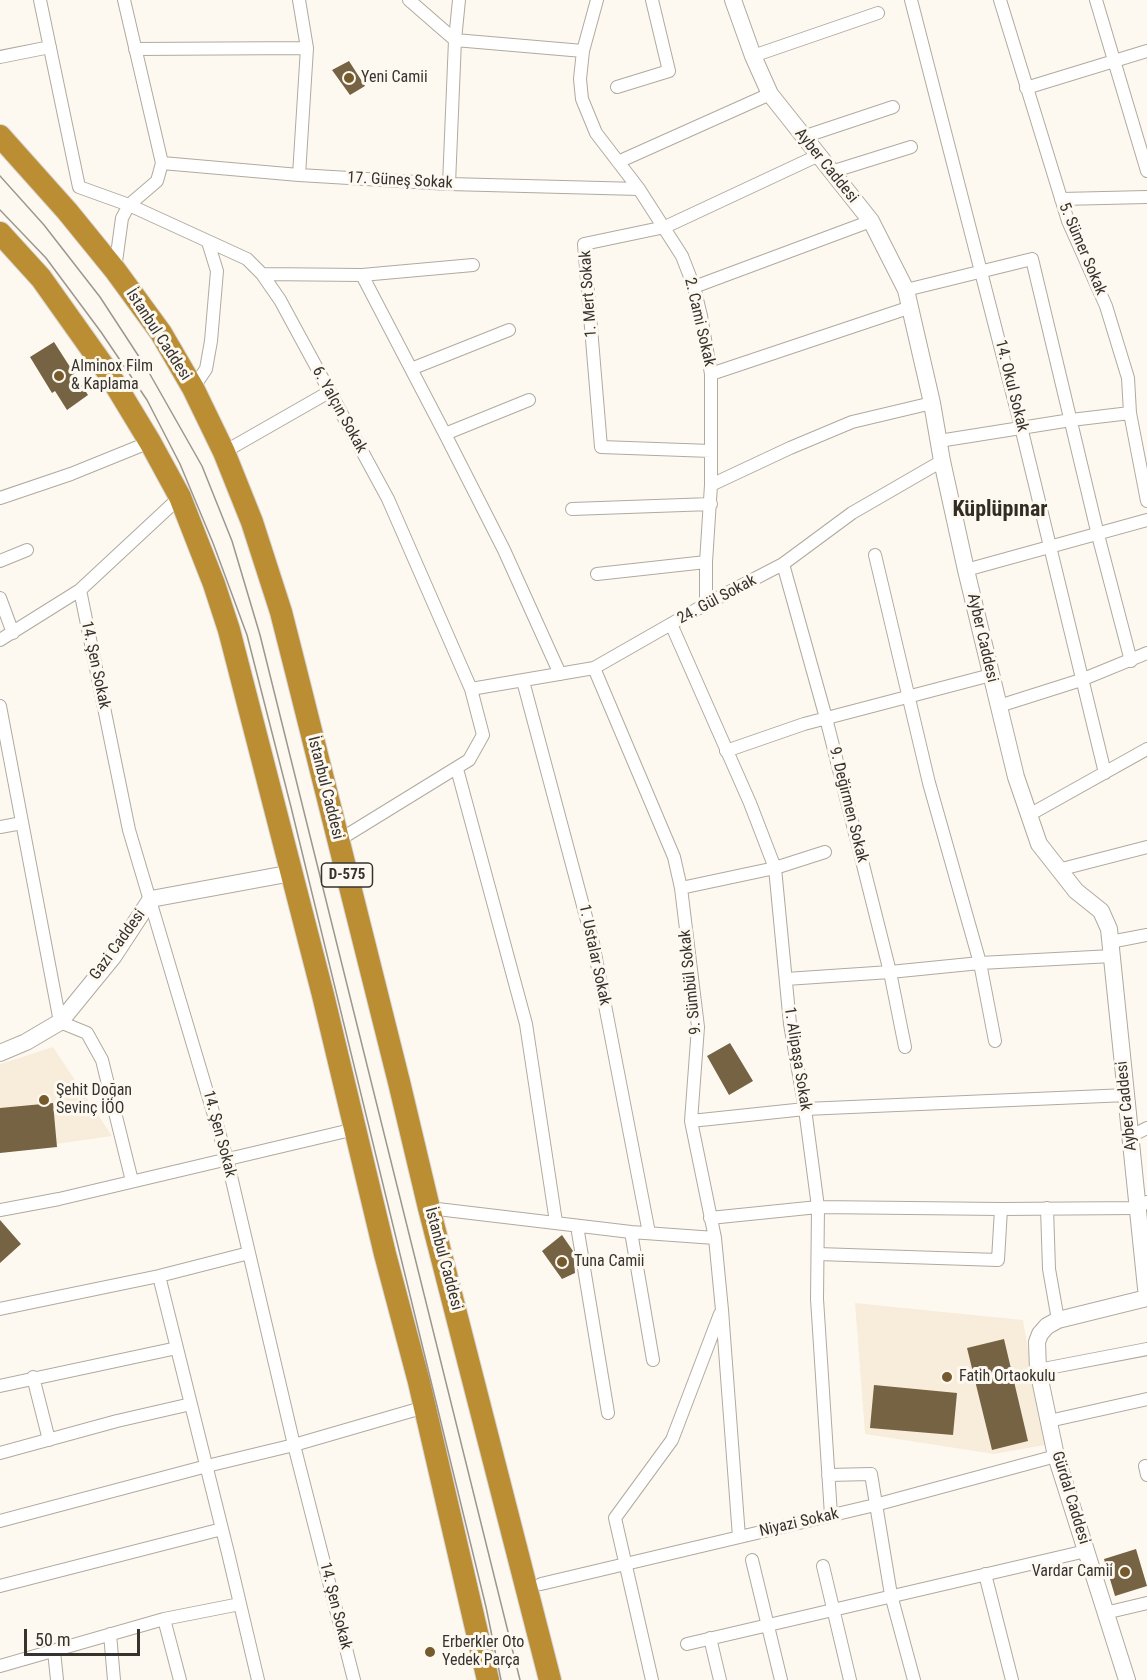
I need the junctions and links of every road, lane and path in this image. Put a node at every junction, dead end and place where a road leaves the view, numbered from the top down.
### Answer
1 (40, 0) edge
2 (127, 0) edge
3 (299, 0) edge
4 (409, 0) edge
5 (459, 0) edge
6 (597, 0) edge
7 (652, 0) edge
8 (733, 0) edge
9 (911, 0) edge
10 (1000, 0) edge
11 (1097, 0) edge
12 (878, 13) dead end
13 (456, 40) junction
14 (50, 47) junction
15 (307, 48) junction
16 (135, 49) junction
17 (584, 51) junction
18 (1147, 51) edge
19 (753, 56) junction
20 (0, 57) edge
21 (1114, 61) junction
22 (617, 87) dead end
23 (1026, 88) junction
24 (770, 94) junction
25 (893, 107) dead end
26 (0, 136) edge
27 (803, 137) junction
28 (911, 147) dead end
29 (817, 156) junction
30 (618, 162) junction
31 (162, 163) junction
32 (1147, 171) edge
33 (831, 172) junction
34 (299, 175) junction
35 (449, 184) junction
36 (639, 189) junction
37 (1147, 197) edge
38 (1061, 199) junction
39 (129, 205) junction
40 (871, 221) junction
41 (665, 227) junction
42 (0, 233) edge
43 (208, 242) junction
44 (472, 265) dead end
45 (115, 270) junction
46 (981, 270) junction
47 (262, 274) junction
48 (362, 275) junction
49 (694, 287) junction
50 (906, 290) junction
51 (911, 307) junction
52 (508, 330) dead end
53 (411, 369) junction
54 (711, 374) junction
55 (193, 388) junction
56 (329, 392) junction
57 (529, 400) dead end
58 (932, 403) junction
59 (1130, 413) junction
60 (1071, 420) junction
61 (1021, 427) junction
62 (446, 434) junction
63 (939, 441) junction
64 (150, 442) junction
65 (711, 451) junction
66 (224, 452) junction
67 (942, 461) junction
68 (711, 486) junction
69 (180, 497) junction
70 (0, 498) edge
71 (1147, 501) edge
72 (711, 504) junction
73 (572, 509) dead end
74 (1147, 520) edge
75 (1098, 535) junction
76 (1050, 548) junction
77 (27, 550) dead end
78 (875, 555) dead end
79 (0, 561) edge
80 (706, 562) junction
81 (783, 564) junction
82 (966, 570) junction
83 (597, 574) dead end
84 (80, 590) junction
85 (0, 598) edge
86 (706, 604) junction
87 (671, 624) junction
88 (13, 633) junction
89 (0, 640) edge
90 (1147, 653) edge
91 (1131, 661) junction
92 (594, 668) junction
93 (560, 674) junction
94 (991, 675) junction
95 (1081, 680) junction
96 (523, 681) junction
97 (471, 689) junction
98 (908, 696) junction
99 (0, 706) edge
100 (999, 706) junction
101 (826, 718) junction
102 (1147, 749) edge
103 (726, 751) junction
104 (458, 769) junction
105 (1105, 773) junction
106 (1029, 815) junction
107 (22, 823) junction
108 (0, 827) edge
109 (339, 840) junction
110 (1147, 847) edge
111 (825, 852) dead end
112 (775, 868) junction
113 (1058, 870) junction
114 (292, 873) junction
115 (681, 888) junction
116 (151, 899) junction
117 (1147, 935) edge
118 (1111, 949) junction
119 (980, 963) junction
120 (890, 972) junction
121 (786, 979) junction
122 (60, 1022) junction
123 (995, 1041) dead end
124 (905, 1047) dead end
125 (0, 1053) edge
126 (1127, 1095) junction
127 (805, 1109) junction
128 (691, 1121) junction
129 (1147, 1128) edge
130 (355, 1129) junction
131 (1131, 1136) junction
132 (227, 1159) junction
133 (132, 1181) junction
134 (1142, 1205) edge
135 (819, 1207) junction
136 (429, 1208) junction
137 (1047, 1208) junction
138 (1001, 1209) junction
139 (0, 1210) edge
140 (710, 1218) junction
141 (556, 1222) junction
142 (577, 1226) junction
143 (631, 1232) junction
144 (649, 1233) junction
145 (715, 1239) junction
146 (249, 1253) junction
147 (818, 1254) junction
148 (159, 1276) junction
149 (1147, 1298) edge
150 (0, 1309) edge
151 (722, 1310) junction
152 (1058, 1320) junction
153 (177, 1348) junction
154 (1147, 1349) edge
155 (653, 1360) dead end
156 (1038, 1370) junction
157 (33, 1377) junction
158 (0, 1386) edge
159 (1147, 1399) edge
160 (191, 1404) junction
161 (425, 1407) junction
162 (608, 1413) dead end
163 (1049, 1421) junction
164 (49, 1440) junction
165 (294, 1445) junction
166 (0, 1453) edge
167 (1056, 1456) junction
168 (207, 1466) junction
169 (828, 1475) junction
170 (875, 1504) junction
171 (831, 1515) junction
172 (0, 1521) edge
173 (222, 1529) junction
174 (739, 1537) junction
175 (1086, 1551) junction
176 (752, 1560) dead end
177 (625, 1564) junction
178 (823, 1566) dead end
179 (985, 1574) junction
180 (541, 1584) dead end
181 (0, 1586) edge
182 (891, 1595) junction
183 (1147, 1603) edge
184 (240, 1604) junction
185 (834, 1608) junction
186 (1105, 1613) junction
187 (164, 1619) junction
188 (767, 1624) junction
189 (110, 1634) junction
190 (710, 1638) junction
191 (687, 1644) dead end
192 (54, 1650) junction
193 (0, 1666) edge
194 (57, 1680) edge
195 (114, 1680) edge
196 (180, 1680) edge
197 (258, 1680) edge
198 (354, 1680) edge
199 (488, 1680) edge
200 (550, 1680) edge
201 (652, 1680) edge
202 (720, 1680) edge
203 (781, 1680) edge
204 (850, 1680) edge
205 (914, 1680) edge
206 (1012, 1680) edge
207 (1127, 1680) edge

1 - 14 street
2 - 16 street
3 - 15 street
4 - 13 street
5 - 13 street
6 - 17 street, 2. Cami Sokak
7 - 22 street
8 - 19 main road, Ayber Caddesi
9 - 46 street, 14. Okul Sokak
10 - 23 street, 5. Sümer Sokak
11 - 21 street
12 - 19 street
13 - 17 street
13 - 35 street
14 - 20 street
14 - 39 street, 6. Yalçın Sokak
15 - 16 street
15 - 34 street
16 - 31 street
17 - 30 street, 2. Cami Sokak
18 - 21 street
19 - 24 main road, Ayber Caddesi
21 - 23 street
21 - 32 street
23 - 38 street, 5. Sümer Sokak
24 - 27 main road, Ayber Caddesi
24 - 30 street
25 - 27 street
26 - 45 highway, İstanbul Caddesi / D-575
27 - 29 main road, Ayber Caddesi
28 - 33 street
29 - 33 main road, Ayber Caddesi
29 - 41 street, 1. Mert Sokak
30 - 36 street, 2. Cami Sokak
31 - 34 street, 17. Güneş Sokak
31 - 39 street
33 - 40 main road, Ayber Caddesi
34 - 35 street, 17. Güneş Sokak
35 - 36 street, 17. Güneş Sokak
36 - 41 street, 2. Cami Sokak
37 - 38 street
38 - 59 street, 5. Sümer Sokak
39 - 43 street, 6. Yalçın Sokak
39 - 45 street
40 - 49 street
40 - 50 main road, Ayber Caddesi
41 - 49 street, 2. Cami Sokak
41 - 65 street, 1. Mert Sokak
42 - 64 highway
43 - 47 street, 6. Yalçın Sokak
43 - 55 street
44 - 48 street
45 - 55 highway, İstanbul Caddesi / D-575
46 - 50 street
46 - 60 street
46 - 61 street, 14. Okul Sokak
47 - 48 street
47 - 56 street, 6. Yalçın Sokak
48 - 53 street
49 - 54 street, 2. Cami Sokak
50 - 51 main road, Ayber Caddesi
51 - 54 street
51 - 58 main road, Ayber Caddesi
52 - 53 street
53 - 62 street
54 - 65 street, 2. Cami Sokak
55 - 66 highway, İstanbul Caddesi / D-575
56 - 66 street
56 - 97 street, 6. Yalçın Sokak
57 - 62 street
58 - 63 main road, Ayber Caddesi
58 - 68 street
59 - 60 street
59 - 71 street, 5. Sümer Sokak
60 - 61 street
60 - 75 street
61 - 63 street
61 - 76 street, 14. Okul Sokak
62 - 93 street
63 - 67 main road, Ayber Caddesi
64 - 69 highway
64 - 70 street
65 - 68 street, 2. Cami Sokak
66 - 109 highway, İstanbul Caddesi / D-575
67 - 81 street, 24. Gül Sokak
67 - 82 main road, Ayber Caddesi
68 - 72 street, 2. Cami Sokak
69 - 84 street
69 - 114 highway
72 - 73 street
72 - 80 street, 2. Cami Sokak
74 - 75 street
75 - 76 street
75 - 91 street
76 - 82 street
76 - 95 street, 14. Okul Sokak
77 - 79 street
78 - 98 street
80 - 83 street
80 - 86 street, 2. Cami Sokak
81 - 86 street, 24. Gül Sokak
81 - 101 street, 9. Değirmen Sokak
82 - 94 main road, Ayber Caddesi
84 - 88 street
84 - 116 street, 14. Şen Sokak
85 - 88 street
86 - 87 street, 24. Gül Sokak
87 - 92 street, 24. Gül Sokak
87 - 103 street, 1. Alipaşa Sokak
88 - 89 street
90 - 91 street
91 - 95 street
92 - 93 street, 24. Gül Sokak
92 - 115 street, 9. Sümbül Sokak
93 - 96 street, 24. Gül Sokak
94 - 98 street
94 - 100 main road, Ayber Caddesi
95 - 100 street
95 - 105 street, 14. Okul Sokak
96 - 97 street, 24. Gül Sokak
96 - 144 street, 1. Ustalar Sokak
97 - 104 street, 6. Yalçın Sokak
98 - 101 street
98 - 119 street
99 - 107 street
100 - 106 main road, Ayber Caddesi
101 - 103 street
101 - 120 street, 9. Değirmen Sokak
102 - 105 street
103 - 112 street, 1. Alipaşa Sokak
104 - 109 street
104 - 141 street
105 - 106 street
106 - 113 main road, Ayber Caddesi
107 - 108 street
107 - 122 street
109 - 136 highway, İstanbul Caddesi / D-575
110 - 113 street
111 - 112 street
112 - 115 street
112 - 121 street, 1. Alipaşa Sokak
113 - 118 main road, Ayber Caddesi
114 - 116 main road, Gazi Caddesi
114 - 130 highway
115 - 128 street, 9. Sümbül Sokak
116 - 122 main road, Gazi Caddesi
116 - 132 street, 14. Şen Sokak
117 - 118 street
118 - 119 street
118 - 126 main road, Ayber Caddesi
119 - 120 street
119 - 123 street
120 - 121 street
120 - 124 street, 9. Değirmen Sokak
121 - 127 street, 1. Alipaşa Sokak
122 - 125 main road, Gazi Caddesi
122 - 133 street
126 - 127 street
126 - 131 main road, Ayber Caddesi
127 - 128 street
127 - 135 street, 1. Alipaşa Sokak
128 - 140 street, 9. Sümbül Sokak
129 - 131 street
130 - 132 street
130 - 161 highway
131 - 134 main road, Ayber Caddesi
132 - 133 street
132 - 146 street, 14. Şen Sokak
133 - 139 street
134 - 137 street
134 - 149 main road, Ayber Caddesi
135 - 138 street
135 - 140 street
135 - 147 street, 1. Alipaşa Sokak
136 - 141 street
136 - 200 highway, İstanbul Caddesi / D-575
137 - 138 street
137 - 152 street
138 - 147 street
140 - 145 street, 9. Sümbül Sokak
141 - 142 street
142 - 143 street
142 - 162 street
143 - 144 street
143 - 155 street
144 - 145 street
145 - 151 street, 9. Sümbül Sokak
146 - 148 street
146 - 165 street, 14. Şen Sokak
147 - 169 street, 1. Alipaşa Sokak
148 - 150 street
148 - 153 street
149 - 152 main road
151 - 174 street, 9. Sümbül Sokak
151 - 177 street
152 - 156 main road, Gürdal Caddesi
153 - 157 street
153 - 160 street
154 - 156 street
156 - 163 main road, Gürdal Caddesi
157 - 158 street
157 - 164 street
159 - 163 street
160 - 164 street
160 - 168 street
161 - 165 street
161 - 199 highway
163 - 167 main road, Gürdal Caddesi
164 - 166 street
165 - 168 street
165 - 198 street, 14. Şen Sokak
167 - 170 street, Niyazi Sokak
167 - 175 main road, Gürdal Caddesi
168 - 172 street
168 - 173 street
169 - 170 street
169 - 171 street, 1. Alipaşa Sokak
170 - 171 street, Niyazi Sokak
170 - 182 street
171 - 174 street, Niyazi Sokak
173 - 181 street
173 - 184 street
174 - 177 street, Niyazi Sokak
175 - 179 street
175 - 186 main road, Gürdal Caddesi
176 - 188 street
177 - 180 street, Niyazi Sokak
177 - 201 street
178 - 185 street
179 - 182 street
179 - 206 street
182 - 185 street
182 - 205 street
183 - 186 street
184 - 187 street
184 - 197 street
185 - 188 street
185 - 204 street
186 - 207 main road, Gürdal Caddesi
187 - 189 street
187 - 196 street
188 - 190 street
188 - 203 street
189 - 192 street
189 - 195 street
190 - 191 street
190 - 202 street
192 - 193 street
192 - 194 street

